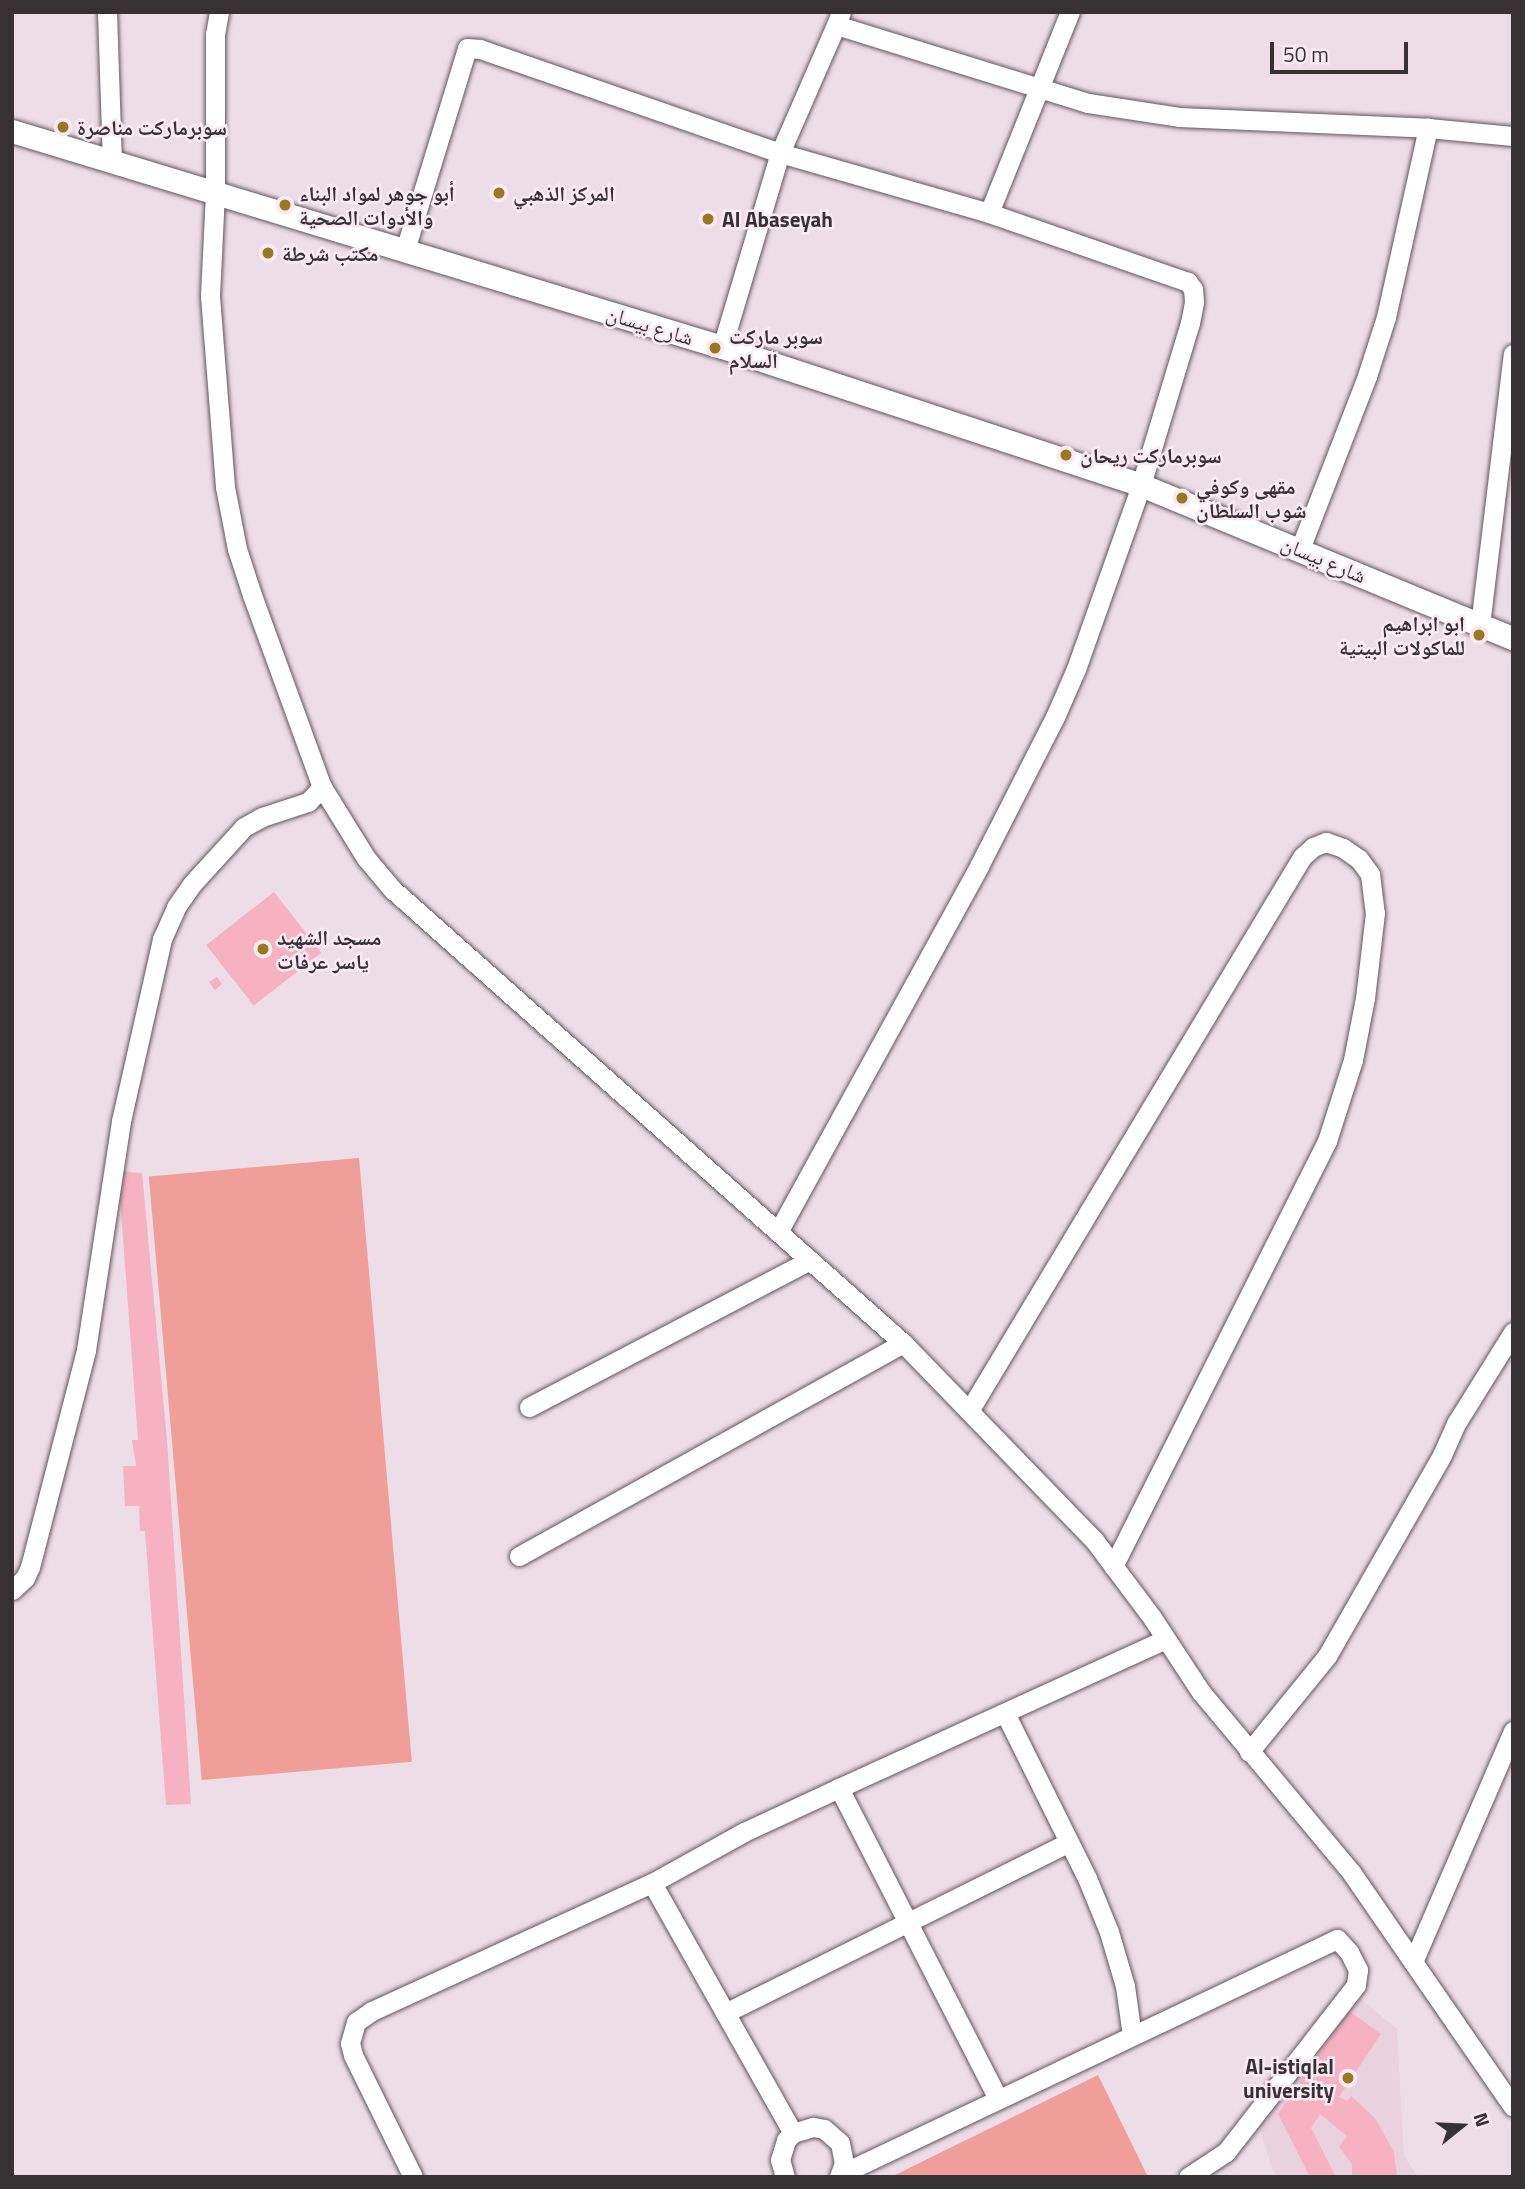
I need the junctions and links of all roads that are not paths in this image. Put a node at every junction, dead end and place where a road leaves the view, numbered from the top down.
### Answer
1 (107, 12) edge
2 (219, 12) edge
3 (1070, 12) edge
4 (839, 19) edge
5 (1038, 87) junction
6 (1428, 128) junction
7 (12, 131) edge
8 (1513, 136) edge
9 (780, 153) junction
10 (112, 161) junction
11 (215, 193) junction
12 (989, 213) junction
13 (405, 250) junction
14 (722, 347) junction
15 (1513, 354) edge
16 (1141, 485) junction
17 (1300, 549) junction
18 (1480, 625) junction
19 (1513, 638) edge
20 (322, 787) junction
21 (778, 1232) junction
22 (810, 1261) junction
23 (1513, 1332) edge
24 (903, 1343) junction
25 (529, 1407) dead end
26 (969, 1411) junction
27 (519, 1556) dead end
28 (1113, 1566) junction
29 (12, 1590) edge
30 (1166, 1639) junction
31 (1005, 1713) junction
32 (1513, 1731) edge
33 (1249, 1752) junction
34 (839, 1788) junction
35 (1069, 1842) junction
36 (652, 1883) junction
37 (907, 1923) junction
38 (1413, 1962) junction
39 (725, 2013) junction
40 (1132, 2036) junction
41 (998, 2099) junction
42 (1513, 2107) edge
43 (793, 2133) junction
44 (840, 2175) edge
45 (413, 2177) edge
46 (785, 2177) edge
47 (1188, 2177) edge

1 - 10 street
2 - 11 street
3 - 5 street
4 - 5 street
4 - 9 street
5 - 6 street
5 - 12 street
6 - 8 street
6 - 17 street
7 - 10 street, شارع بيسان
9 - 12 street
9 - 13 street
9 - 14 street
10 - 11 street, شارع بيسان
11 - 13 street, شارع بيسان
11 - 20 street
12 - 16 street
13 - 14 street, شارع بيسان
14 - 16 street, شارع بيسان
15 - 18 street
16 - 17 street, شارع بيسان
16 - 21 street
17 - 18 street, شارع بيسان
18 - 19 street, شارع بيسان
20 - 21 street
20 - 29 street
21 - 22 street
22 - 24 street
22 - 25 street
23 - 33 street
24 - 26 street
24 - 27 street
26 - 28 street
26 - 28 street
28 - 30 street
30 - 31 street
30 - 33 street
31 - 34 street
31 - 35 street
32 - 38 street
33 - 38 street
34 - 36 street
34 - 37 street
35 - 37 street
35 - 40 street
36 - 39 street
36 - 45 street
37 - 39 street
37 - 41 street
38 - 42 street
39 - 43 street
40 - 41 street
40 - 47 street
41 - 44 street
43 - 44 street
43 - 46 street

